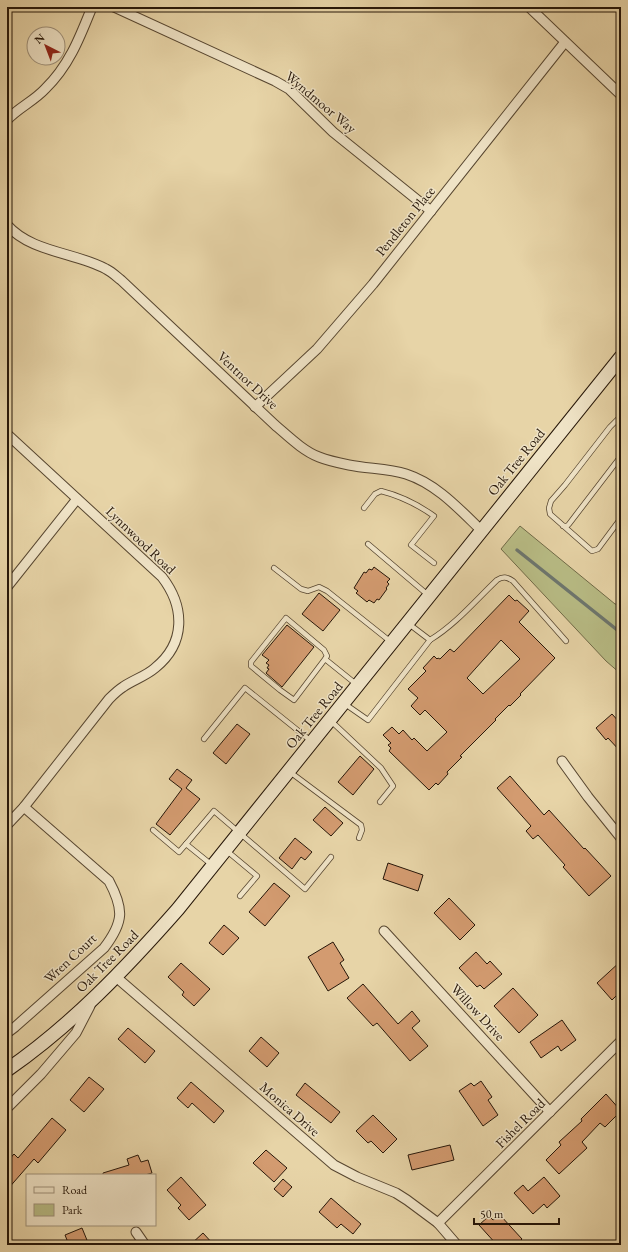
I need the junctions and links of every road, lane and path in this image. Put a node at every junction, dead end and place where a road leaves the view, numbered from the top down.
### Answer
1 (92, 7) edge
2 (114, 7) edge
3 (530, 7) edge
4 (565, 42) junction
5 (621, 95) edge
6 (7, 120) edge
7 (431, 211) junction
8 (7, 225) edge
9 (620, 358) edge
10 (255, 406) junction
11 (621, 416) edge
12 (7, 434) edge
13 (621, 456) edge
14 (77, 498) junction
15 (364, 508) dead end
16 (621, 518) edge
17 (563, 526) junction
18 (482, 531) junction
19 (368, 544) dead end
20 (434, 563) dead end
21 (274, 568) dead end
22 (7, 587) edge
23 (430, 596) junction
24 (408, 624) junction
25 (430, 640) junction
26 (566, 641) dead end
27 (392, 643) junction
28 (325, 659) junction
29 (358, 686) junction
30 (343, 703) junction
31 (330, 720) junction
32 (204, 739) dead end
33 (313, 742) junction
34 (562, 761) dead end
35 (289, 771) junction
36 (380, 802) dead end
37 (24, 807) junction
38 (7, 825) edge
39 (152, 830) dead end
40 (240, 832) junction
41 (358, 838) dead end
42 (621, 838) edge
43 (186, 844) junction
44 (226, 849) junction
45 (331, 857) dead end
46 (212, 866) junction
47 (240, 896) dead end
48 (384, 931) dead end
49 (116, 977) junction
50 (94, 998) junction
51 (7, 1033) edge
52 (621, 1041) edge
53 (7, 1070) edge
54 (7, 1108) edge
55 (550, 1112) junction
56 (438, 1223) junction
57 (136, 1232) dead end
58 (145, 1245) edge
59 (457, 1245) edge

1 - 6 street
2 - 7 street, Wyndmoor Way
3 - 4 street
4 - 5 street
4 - 7 street, Pendleton Place
7 - 10 street, Pendleton Place
8 - 10 street, Ventnor Drive
9 - 18 main road, Oak Tree Road
10 - 18 street, Ventnor Drive
11 - 17 lane
12 - 14 street, Lynnwood Road
13 - 17 lane
14 - 22 street
14 - 37 street, Lynnwood Road
15 - 20 lane
16 - 17 lane
18 - 23 main road, Oak Tree Road
19 - 23 lane
21 - 27 lane
23 - 24 main road, Oak Tree Road
24 - 25 lane
24 - 27 main road, Oak Tree Road
25 - 26 lane
25 - 30 lane
27 - 29 main road, Oak Tree Road
28 - 28 lane
28 - 29 lane
29 - 30 main road, Oak Tree Road
30 - 31 main road, Oak Tree Road
31 - 33 main road, Oak Tree Road
31 - 36 lane
32 - 33 lane
33 - 35 main road, Oak Tree Road
34 - 42 street
35 - 40 main road, Oak Tree Road
35 - 41 lane
37 - 38 street, Lynnwood Road
37 - 51 street, Wren Court
39 - 43 lane
40 - 43 lane
40 - 44 main road, Oak Tree Road
40 - 45 lane
43 - 46 lane
44 - 46 main road, Oak Tree Road
44 - 47 lane
46 - 49 main road, Oak Tree Road
48 - 55 street, Willow Drive
49 - 50 main road, Oak Tree Road
49 - 56 street, Monica Drive
50 - 53 main road, Oak Tree Road
50 - 54 street
52 - 55 street, Fishel Road
55 - 56 street, Fishel Road
56 - 59 street, Monica Drive
57 - 58 street

